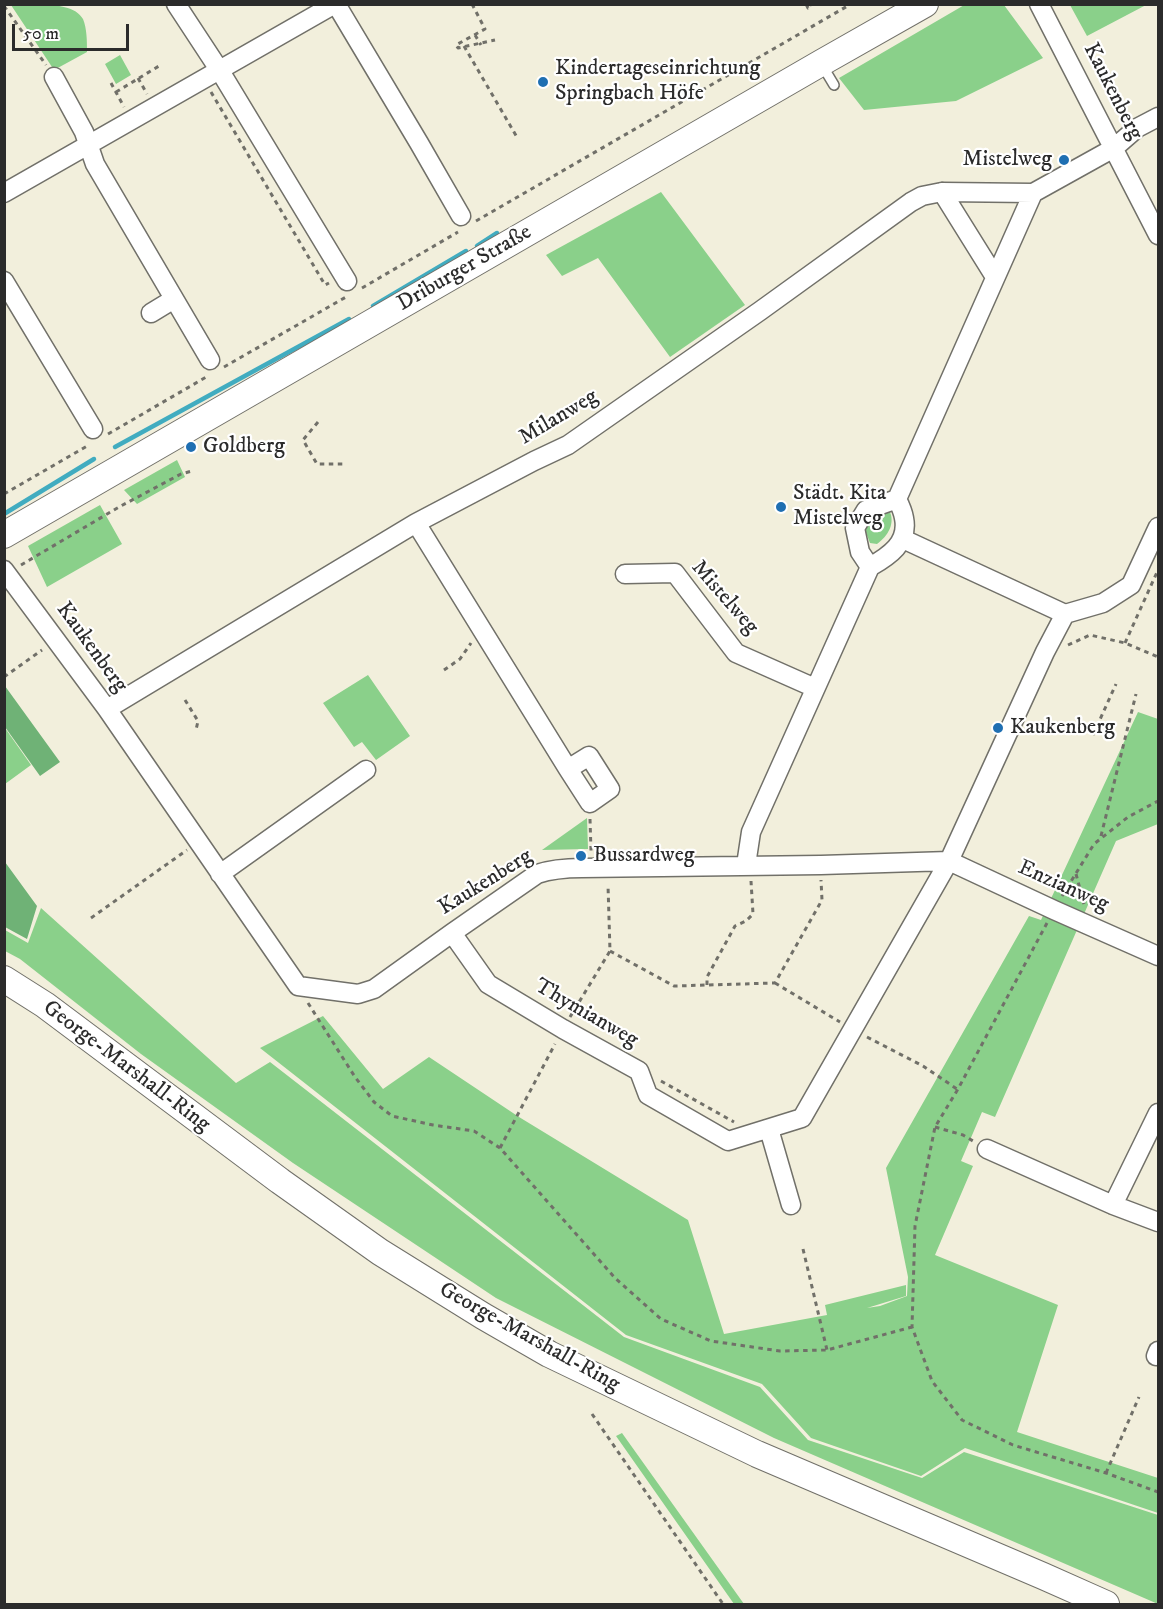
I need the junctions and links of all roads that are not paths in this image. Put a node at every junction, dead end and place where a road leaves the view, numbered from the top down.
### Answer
1 (176, 4) edge
2 (336, 4) edge
3 (926, 4) edge
4 (1039, 4) edge
5 (820, 63) junction
6 (212, 75) junction
7 (54, 76) road end
8 (834, 85) dead end
9 (1158, 117) edge
10 (88, 146) junction
11 (1114, 148) junction
12 (942, 192) junction
13 (1033, 192) junction
14 (4, 193) edge
15 (460, 216) dead end
16 (1158, 234) edge
17 (995, 277) junction
18 (345, 278) road end
19 (4, 281) edge
20 (174, 299) junction
21 (151, 313) dead end
22 (210, 360) dead end
23 (93, 429) dead end
24 (897, 499) junction
25 (416, 523) junction
26 (1158, 527) edge
27 (4, 535) edge
28 (903, 539) junction
29 (870, 567) junction
30 (6, 572) edge
31 (625, 574) dead end
32 (1065, 614) junction
33 (815, 688) junction
34 (107, 709) junction
35 (568, 769) junction
36 (366, 770) dead end
37 (949, 861) junction
38 (748, 865) junction
39 (220, 874) junction
40 (452, 933) junction
41 (1158, 956) edge
42 (4, 979) edge
43 (1158, 1113) edge
44 (769, 1129) junction
45 (987, 1149) dead end
46 (791, 1205) dead end
47 (1113, 1205) junction
48 (1158, 1222) edge
49 (1106, 1605) edge

1 - 6 street
2 - 6 street
2 - 15 street
3 - 5 main road, Driburger Straße
4 - 11 street, Kaukenberg
5 - 8 lane
5 - 27 main road, Driburger Straße
6 - 10 street
6 - 18 street
7 - 10 street
9 - 11 street
10 - 14 street
10 - 20 street
11 - 13 street
11 - 16 street, Kaukenberg
12 - 13 street, Milanweg
12 - 17 street
12 - 25 street, Milanweg
13 - 17 street
17 - 24 street
19 - 23 street
20 - 21 street
20 - 22 street
24 - 28 street
24 - 29 street
25 - 34 street, Milanweg
25 - 35 street
26 - 32 street
28 - 29 street
28 - 32 street
29 - 33 street
30 - 34 street, Kaukenberg
31 - 33 street, Mistelweg
32 - 37 street
33 - 38 street
34 - 39 street, Kaukenberg
35 - 35 street
36 - 39 street
37 - 38 street, Kaukenberg
37 - 41 street, Enzianweg
37 - 44 street, Thymianweg
38 - 40 street, Kaukenberg
39 - 40 street, Kaukenberg
40 - 44 street, Thymianweg
42 - 49 main road, George-Marshall-Ring
43 - 47 street
44 - 46 street
45 - 47 street
47 - 48 street

